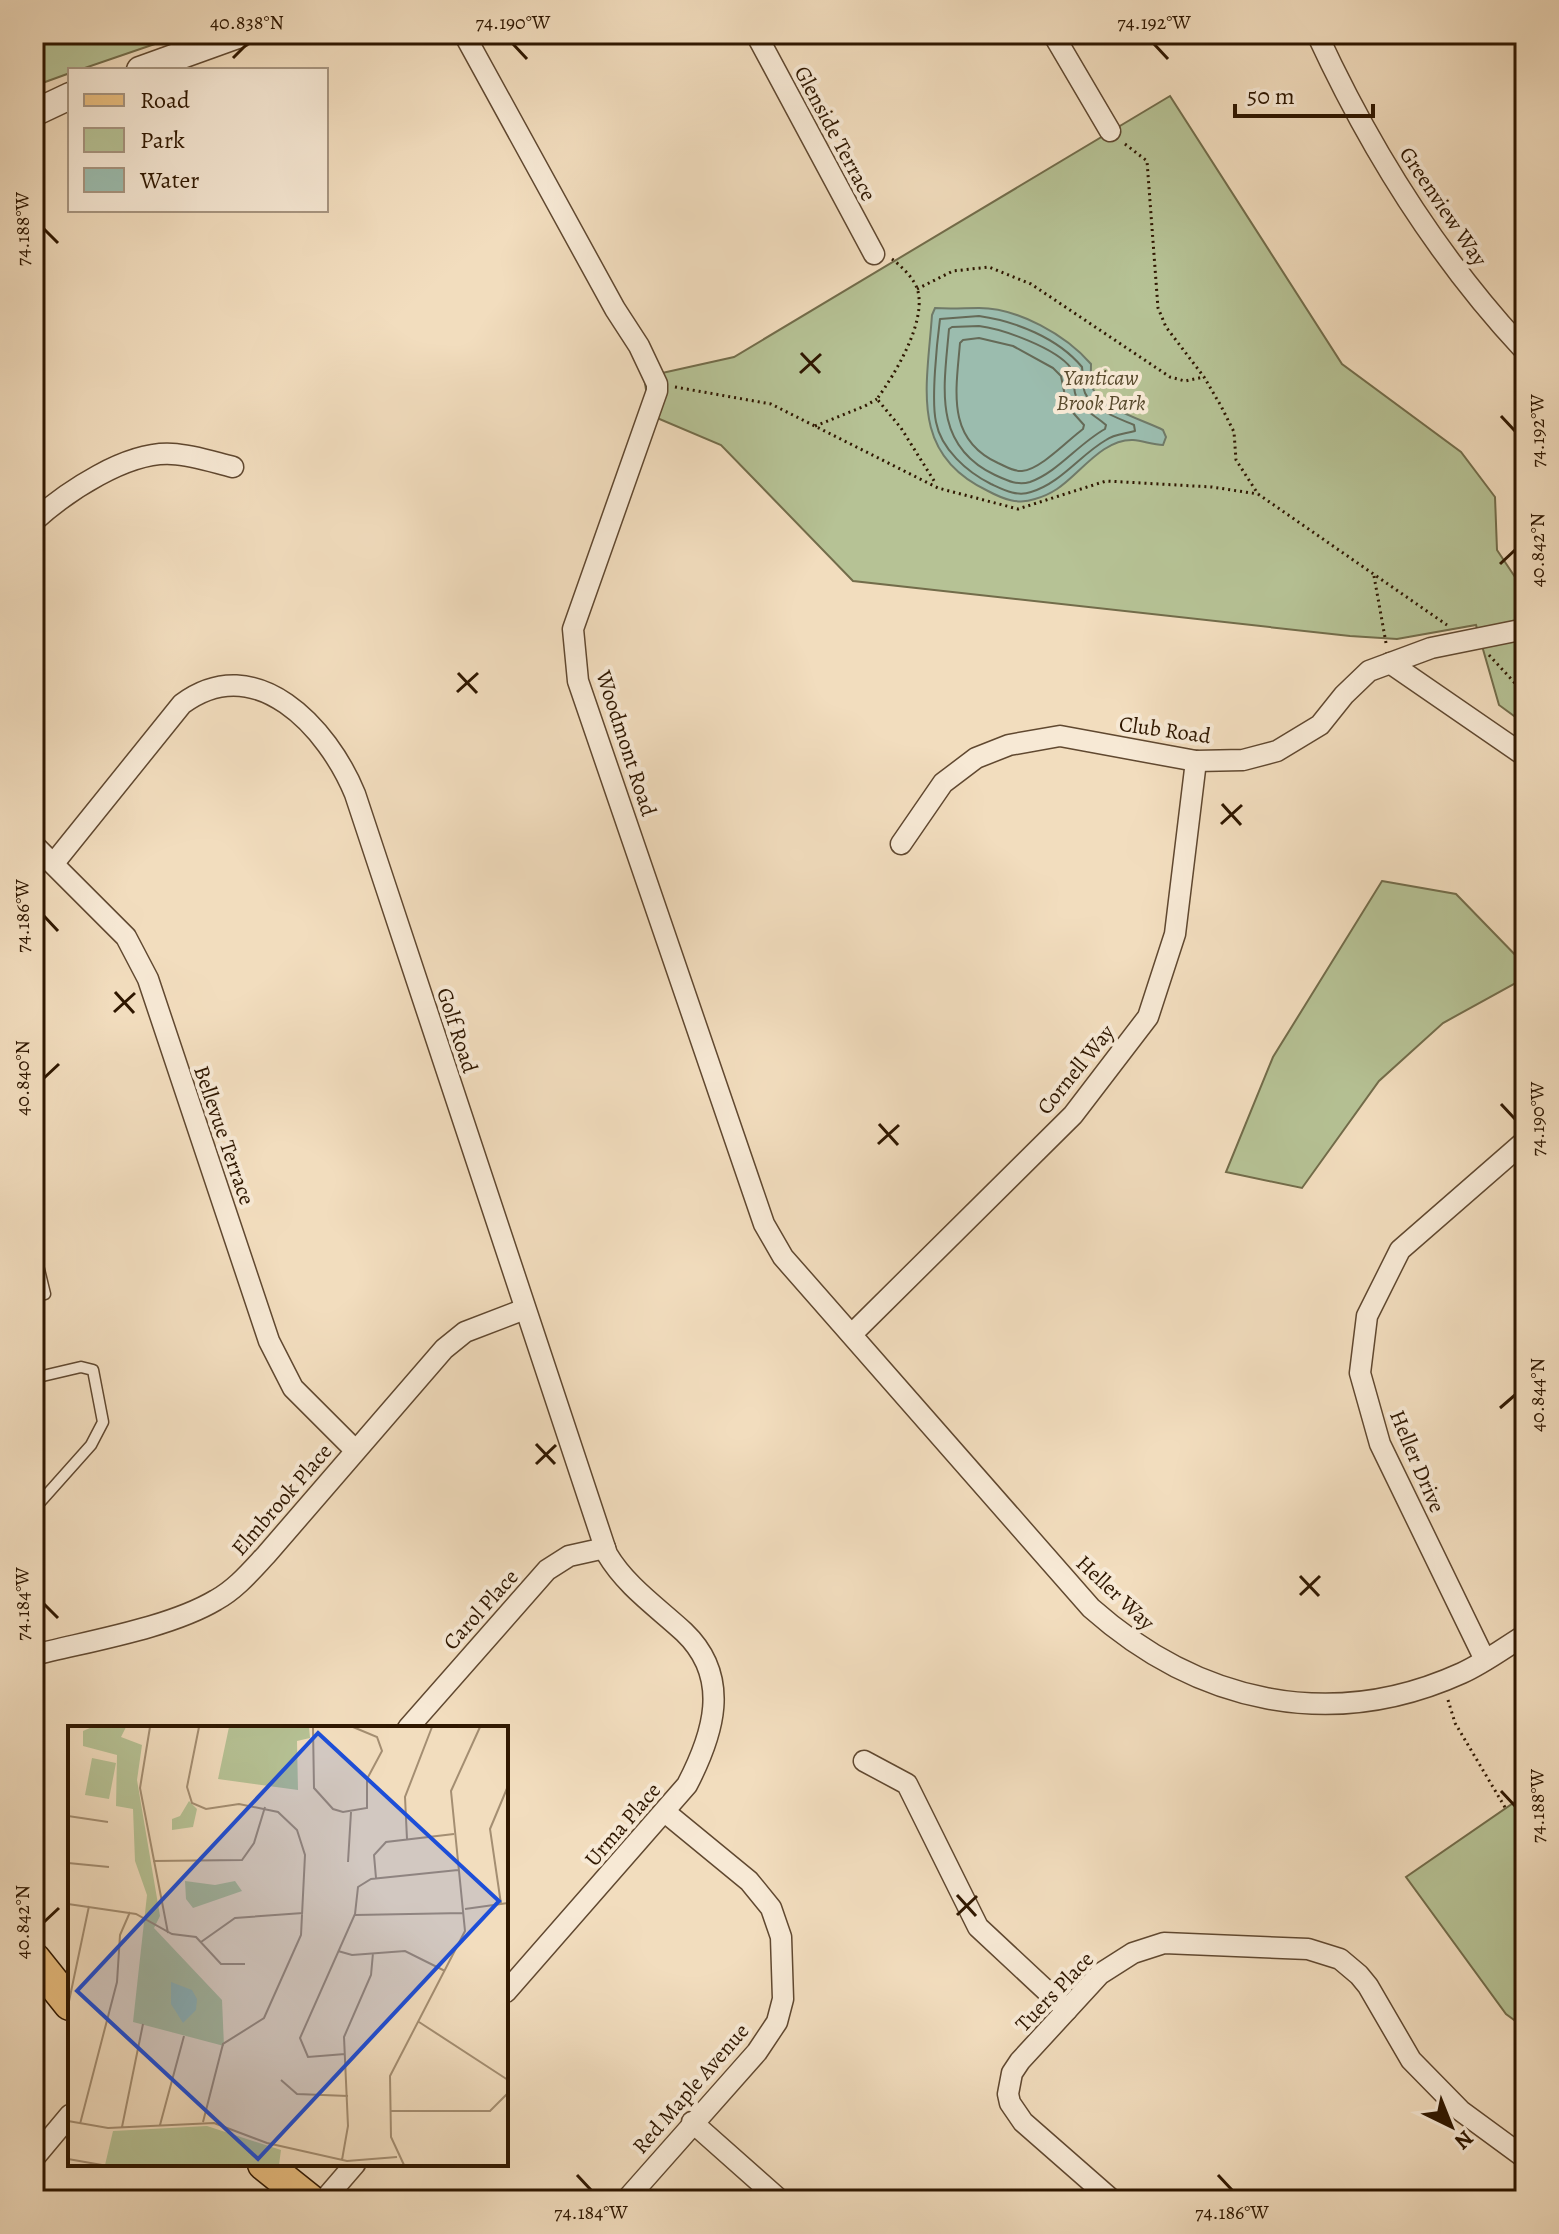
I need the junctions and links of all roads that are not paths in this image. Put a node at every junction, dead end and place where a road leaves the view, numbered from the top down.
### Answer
1 (240, 34) edge
2 (464, 34) edge
3 (756, 34) edge
4 (1053, 34) edge
5 (1317, 34) edge
6 (146, 68) edge
7 (68, 97) edge
8 (34, 113) edge
9 (1110, 131) road end
10 (874, 254) road end
11 (1525, 351) edge
12 (233, 467) dead end
13 (34, 521) edge
14 (1525, 629) edge
15 (1390, 663) junction
16 (1525, 756) edge
17 (1196, 761) junction
18 (901, 844) dead end
19 (34, 845) edge
20 (54, 863) junction
21 (1525, 1141) edge
22 (34, 1249) edge
23 (40, 1295) edge
24 (525, 1309) junction
25 (852, 1334) junction
26 (34, 1378) edge
27 (355, 1450) junction
28 (34, 1509) edge
29 (605, 1548) junction
30 (1525, 1635) edge
31 (34, 1655) edge
32 (1485, 1660) junction
33 (704, 1661) joint
34 (410, 1726) edge
35 (864, 1761) dead end
36 (665, 1812) junction
37 (34, 1959) edge
38 (508, 1990) edge
39 (68, 2002) edge
40 (1067, 2010) junction
41 (68, 2117) edge
42 (692, 2122) junction
43 (34, 2158) edge
44 (1525, 2158) edge
45 (266, 2166) edge
46 (353, 2166) edge
47 (309, 2200) edge
48 (324, 2200) edge
49 (626, 2200) edge
50 (780, 2200) edge
51 (1112, 2200) edge

1 - 6 street
2 - 25 street, Woodmont Road
3 - 10 street, Glenside Terrace
4 - 9 street
5 - 11 street, Greenview Way
7 - 8 street
12 - 13 street
14 - 15 street, Club Road
15 - 16 street
15 - 17 street, Club Road
17 - 18 street, Club Road
17 - 25 street, Cornell Way
19 - 20 street, Bellevue Terrace
20 - 24 street, Golf Road
20 - 27 street, Bellevue Terrace
21 - 32 street, Heller Drive
22 - 23 lane
24 - 27 street, Elmbrook Place
24 - 29 street, Golf Road
25 - 32 street, Heller Way
26 - 28 lane
27 - 31 street, Elmbrook Place
29 - 33 street, Golf Road
29 - 34 street, Carol Place
30 - 32 street, Heller Way
33 - 36 street, Urma Place
35 - 40 street
36 - 38 street, Urma Place
36 - 42 street, Red Maple Avenue
37 - 39 main road
40 - 44 street, Tuers Place
40 - 51 street, Tuers Place
41 - 43 street
42 - 49 street, Red Maple Avenue
42 - 50 street
45 - 47 main road
46 - 48 street

